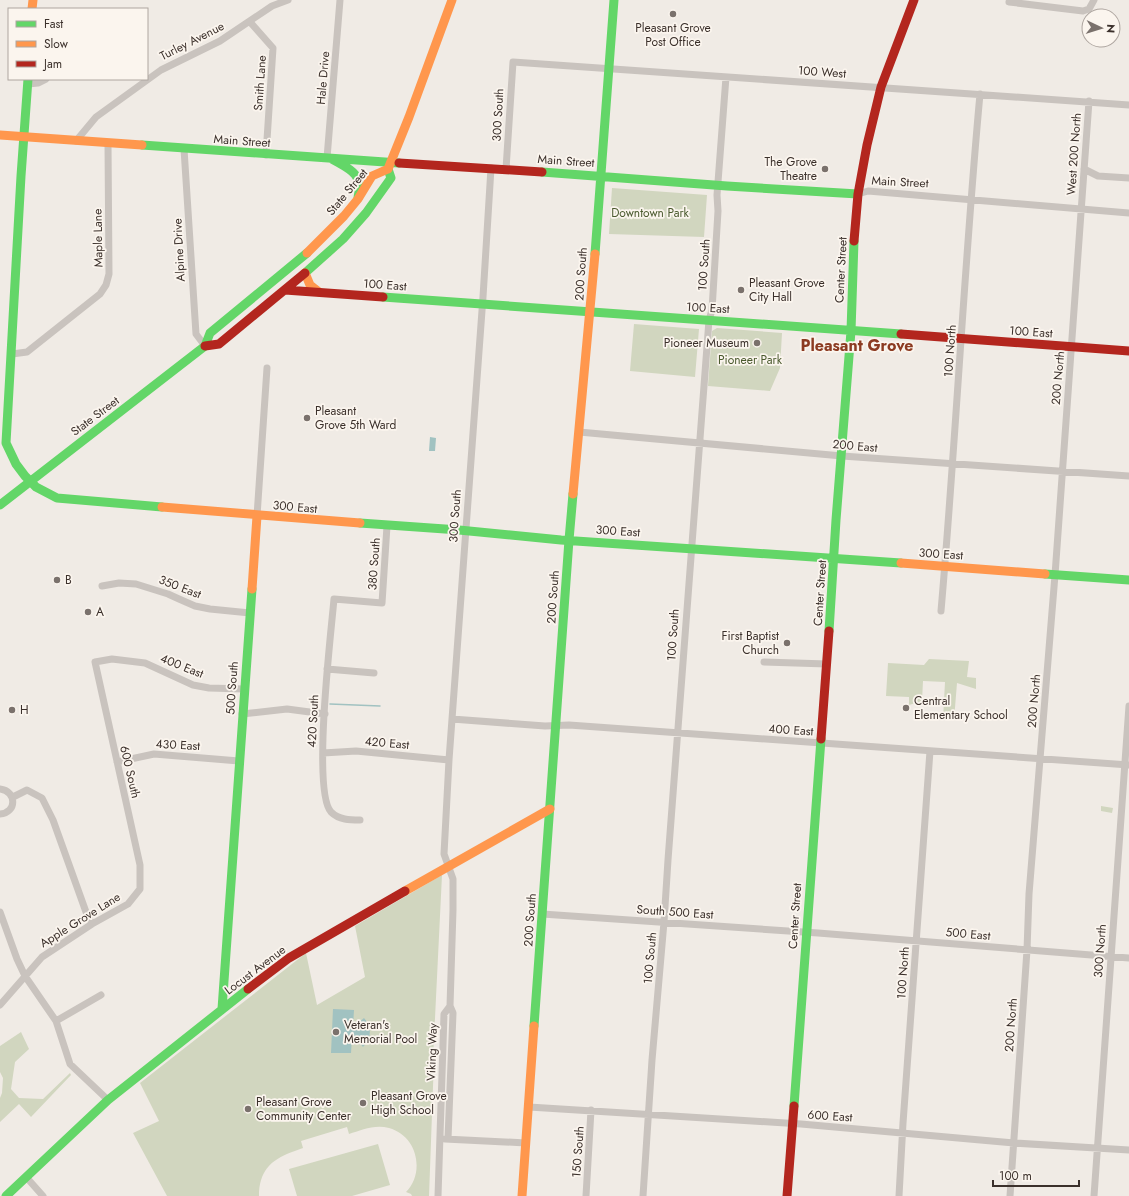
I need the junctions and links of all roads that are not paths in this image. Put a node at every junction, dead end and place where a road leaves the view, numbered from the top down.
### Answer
1 (288, 0) edge
2 (340, 0) edge
3 (452, 0) edge
4 (614, 0) edge
5 (914, 0) edge
6 (1094, 0) edge
7 (1009, 2) dead end
8 (250, 22) junction
9 (513, 62) joint
10 (608, 68) junction
11 (726, 77) junction
12 (148, 79) edge
13 (44, 80) edge
14 (147, 80) edge
15 (28, 81) edge
16 (881, 87) junction
17 (980, 94) junction
18 (1089, 101) junction
19 (1129, 105) edge
20 (0, 135) edge
21 (24, 137) junction
22 (76, 141) junction
23 (108, 144) junction
24 (184, 149) junction
25 (266, 155) junction
26 (330, 158) junction
27 (389, 165) junction
28 (491, 168) junction
29 (506, 169) junction
30 (1084, 169) junction
31 (601, 176) junction
32 (1129, 178) edge
33 (718, 185) junction
34 (858, 194) junction
35 (358, 198) junction
36 (972, 198) junction
37 (1081, 209) junction
38 (1129, 213) edge
39 (328, 234) junction
40 (305, 273) junction
41 (283, 287) junction
42 (319, 292) junction
43 (483, 304) junction
44 (590, 312) junction
45 (709, 320) junction
46 (222, 324) junction
47 (851, 331) junction
48 (962, 339) junction
49 (205, 346) junction
50 (1072, 347) junction
51 (1129, 351) edge
52 (12, 354) junction
53 (267, 368) dead end
54 (579, 432) junction
55 (698, 443) junction
56 (842, 456) junction
57 (952, 464) junction
58 (1062, 471) junction
59 (1129, 476) edge
60 (30, 481) junction
61 (0, 505) edge
62 (257, 516) junction
63 (387, 526) junction
64 (465, 530) junction
65 (569, 540) junction
66 (691, 548) junction
67 (834, 558) junction
68 (945, 566) junction
69 (1055, 575) junction
70 (1129, 580) edge
71 (102, 586) dead end
72 (334, 599) joint
73 (941, 610) dead end
74 (250, 613) junction
75 (95, 662) joint
76 (764, 662) dead end
77 (827, 664) junction
78 (327, 670) junction
79 (374, 673) dead end
80 (244, 689) junction
81 (1129, 706) edge
82 (242, 714) junction
83 (324, 714) junction
84 (452, 719) junction
85 (556, 726) junction
86 (677, 733) junction
87 (820, 743) junction
88 (930, 751) junction
89 (323, 753) junction
90 (1040, 759) junction
91 (449, 760) junction
92 (239, 761) junction
93 (117, 762) junction
94 (1127, 764) edge
95 (0, 789) edge
96 (12, 797) junction
97 (550, 809) junction
98 (0, 814) edge
99 (360, 820) dead end
100 (448, 865) junction
101 (140, 888) joint
102 (0, 912) edge
103 (542, 914) junction
104 (664, 922) junction
105 (92, 924) junction
106 (806, 932) junction
107 (916, 941) junction
108 (1027, 950) junction
109 (1111, 956) junction
110 (1129, 958) edge
111 (25, 976) junction
112 (101, 995) dead end
113 (0, 1005) edge
114 (450, 1006) junction
115 (222, 1010) junction
116 (56, 1021) junction
117 (108, 1100) junction
118 (529, 1107) junction
119 (591, 1110) junction
120 (648, 1114) junction
121 (792, 1124) junction
122 (902, 1132) junction
123 (440, 1139) junction
124 (448, 1139) junction
125 (526, 1143) junction
126 (1014, 1143) junction
127 (1098, 1148) junction
128 (1129, 1150) edge
129 (27, 1178) junction
130 (6, 1196) edge
131 (43, 1196) edge
132 (438, 1196) edge
133 (522, 1196) edge
134 (586, 1196) edge
135 (643, 1196) edge
136 (787, 1196) edge
137 (899, 1196) edge
138 (1010, 1196) edge
139 (1094, 1196) edge

1 - 8 street, Turley Avenue
2 - 26 street, Hale Drive
3 - 27 street, State Street
4 - 10 street, 200 South
5 - 16 street, Center Street
6 - 7 street
8 - 12 street, Turley Avenue
8 - 25 street, Smith Lane
9 - 10 street, 100 West
9 - 29 street, 300 South
10 - 11 street, 100 West
10 - 31 street, 200 South
11 - 16 street, 100 West
11 - 33 street, 100 South
13 - 15 street
14 - 22 street, Turley Avenue
15 - 21 street
16 - 17 street, 100 West
16 - 34 street, Center Street
17 - 18 street, 100 West
17 - 36 street, 100 North
18 - 19 street, 100 West
18 - 30 street, West 200 North
20 - 21 street, Main Street
21 - 22 street, Main Street
21 - 52 street
22 - 23 street, Main Street
23 - 24 street, Main Street
23 - 52 street, Maple Lane
24 - 25 street, Main Street
24 - 49 street, Alpine Drive
25 - 26 street, Main Street
26 - 27 street, Main Street
26 - 35 street
27 - 28 street, Main Street
27 - 35 street, State Street
27 - 40 street, State Street
28 - 29 street, Main Street
28 - 43 street, 300 South
29 - 31 street, Main Street
30 - 32 street
30 - 37 street, West 200 North
31 - 33 street, Main Street
31 - 44 street, 200 South
33 - 34 street, Main Street
33 - 45 street, 100 South
34 - 36 street, Main Street
34 - 47 street, Center Street
35 - 39 street, State Street
36 - 37 street, Main Street
36 - 48 street, 100 North
37 - 38 street, Main Street
37 - 50 street, 200 North
39 - 41 street
39 - 46 street, State Street
40 - 41 street, State Street
40 - 42 street
41 - 42 street, 100 East
41 - 46 street
41 - 49 street, State Street
42 - 43 street, 100 East
43 - 44 street, 100 East
43 - 64 street, 300 South
44 - 45 street, 100 East
44 - 54 street, 200 South
45 - 47 street, 100 East
45 - 55 street, 100 South
46 - 49 street, State Street
47 - 48 street, 100 East
47 - 56 street, Center Street
48 - 50 street, 100 East
48 - 57 street, 100 North
49 - 60 street, State Street
50 - 51 street, 100 East
50 - 58 street, 200 North
52 - 60 street
53 - 62 street, 500 South
54 - 55 street, 200 East
54 - 65 street, 200 South
55 - 56 street, 200 East
55 - 66 street, 100 South
56 - 57 street, 200 East
56 - 67 street, Center Street
57 - 58 street, 200 East
57 - 68 street, 100 North
58 - 59 street, 200 East
58 - 69 street, 200 North
60 - 61 street, State Street
60 - 62 street, 300 East
62 - 63 street, 300 East
62 - 74 street, 500 South
63 - 64 street, 300 East
63 - 72 street, 380 South
64 - 65 street, 300 East
64 - 84 street, 300 South
65 - 66 street, 300 East
65 - 85 street, 200 South
66 - 67 street, 300 East
66 - 86 street, 100 South
67 - 68 street, 300 East
67 - 77 street, Center Street
68 - 69 street, 300 East
68 - 73 street, 100 North
69 - 70 street, 300 East
69 - 90 street, 200 North
71 - 74 street, 350 East
72 - 78 street, 420 South
74 - 80 street, 500 South
75 - 80 street, 400 East
75 - 93 street, 600 South
76 - 77 street
77 - 87 street, Center Street
78 - 79 street
78 - 83 street, 420 South
80 - 82 street, 500 South
81 - 94 street, 300 North
82 - 83 street
82 - 92 street, 500 South
83 - 89 street, 420 South
84 - 85 street, 400 East
84 - 91 street, 300 South
85 - 86 street, 400 East
85 - 97 street, 200 South
86 - 87 street, 400 East
86 - 104 street, 100 South
87 - 88 street, 400 East
87 - 106 street, Center Street
88 - 90 street, 400 East
88 - 107 street, 100 North
89 - 91 street, 420 East
89 - 99 street, 420 South
90 - 94 street, 400 East
90 - 108 street, 200 North
91 - 100 street, 300 South
92 - 93 street, 430 East
92 - 115 street, 500 South
93 - 101 street, 600 South
94 - 109 street, 300 North
95 - 96 street
96 - 98 street
96 - 105 street
97 - 100 street, Locust Avenue
97 - 103 street, 200 South
100 - 114 street, Viking Way
100 - 115 street, Locust Avenue
101 - 105 street, Apple Grove Lane
102 - 111 street
103 - 104 street, South 500 East
103 - 118 street, 200 South
104 - 106 street, South 500 East
104 - 120 street, 100 South
105 - 111 street, Apple Grove Lane
106 - 107 street, 500 East
106 - 121 street, Center Street
107 - 108 street, 500 East
107 - 122 street, 100 North
108 - 109 street, 500 East
108 - 126 street, 200 North
109 - 110 street, 500 East
109 - 127 street, 300 North
111 - 113 street, Apple Grove Lane
111 - 116 street
112 - 116 street
114 - 123 street, Viking Way
114 - 124 street, Viking Way
115 - 117 street, Locust Avenue
116 - 117 street
117 - 129 street, Locust Avenue
118 - 119 street, 600 East
118 - 125 street, 200 South
119 - 120 street, 600 East
119 - 134 street, 150 South
120 - 121 street, 600 East
120 - 135 street, 100 South
121 - 122 street, 600 East
121 - 136 street, Center Street
122 - 126 street, 600 East
122 - 137 street, 100 North
123 - 124 street
123 - 132 street, Viking Way
124 - 125 street
125 - 133 street, 200 South
126 - 127 street, 600 East
126 - 138 street, 200 North
127 - 128 street, 600 East
127 - 139 street, 300 North
129 - 130 street, Locust Avenue
129 - 131 street

